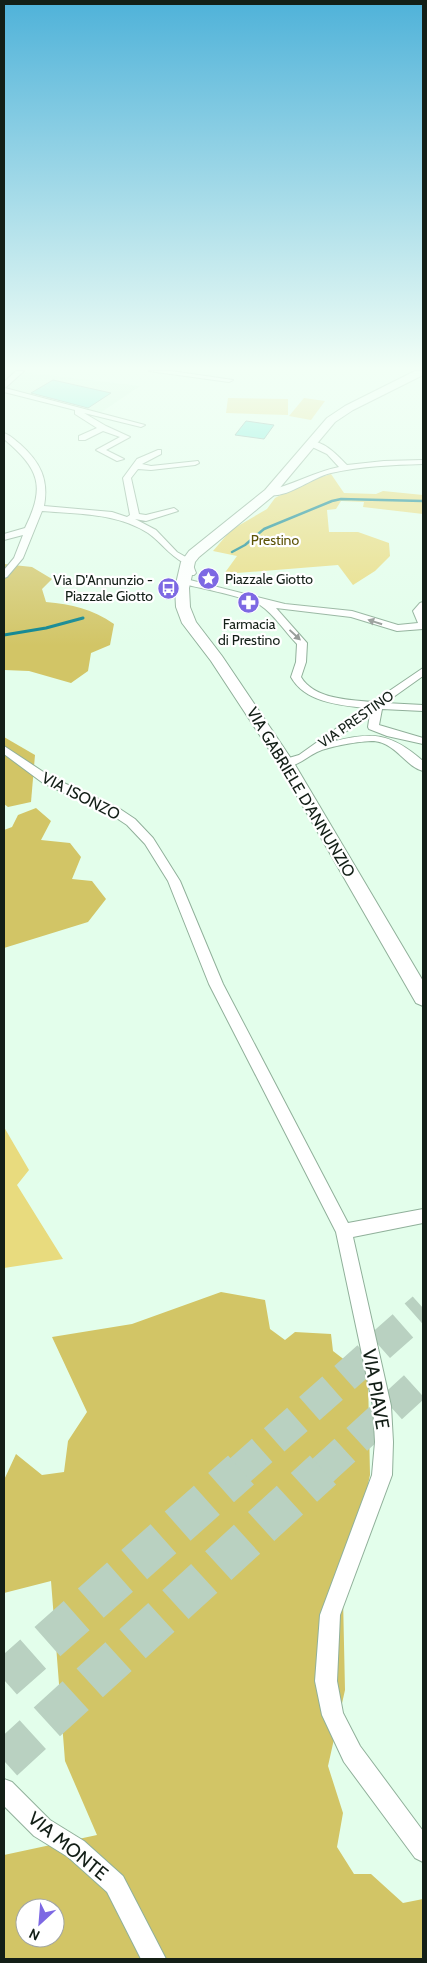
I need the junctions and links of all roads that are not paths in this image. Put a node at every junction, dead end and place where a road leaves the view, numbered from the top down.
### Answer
1 (33, 463) edge
2 (141, 463) edge
3 (195, 463) dead end
4 (295, 463) edge
5 (340, 463) edge
6 (383, 463) edge
7 (136, 466) junction
8 (345, 468) junction
9 (269, 493) junction
10 (39, 508) junction
11 (174, 511) dead end
12 (131, 518) junction
13 (29, 530) junction
14 (4, 537) edge
15 (212, 539) junction
16 (185, 569) junction
17 (4, 575) edge
18 (262, 601) junction
19 (423, 605) edge
20 (423, 624) edge
21 (423, 671) edge
22 (377, 706) junction
23 (423, 708) edge
24 (423, 740) edge
25 (314, 748) junction
26 (4, 749) edge
27 (286, 763) junction
28 (423, 767) edge
29 (216, 984) joint
30 (423, 998) edge
31 (423, 1216) edge
32 (344, 1231) junction
33 (4, 1790) edge
34 (423, 1850) edge
35 (154, 1959) edge

1 - 10 street
2 - 7 street
3 - 7 street
4 - 9 main road
5 - 8 street
6 - 8 street
7 - 12 street
8 - 9 street
9 - 15 main road
10 - 12 street
10 - 13 street
11 - 12 street
12 - 16 street
13 - 14 street
13 - 17 street
15 - 16 main road
15 - 16 main road
16 - 18 street
16 - 27 main road, VIA GABRIELE D'ANNUNZIO
20 -> 18 street
18 -> 22 street
19 - 20 street
21 - 22 street, VIA PRESTINO
22 - 23 street
22 - 24 street
22 - 25 street, VIA PRESTINO
25 - 27 street, VIA PRESTINO
25 - 28 street
26 - 29 street, VIA ISONZO
27 - 30 main road, VIA GABRIELE D'ANNUNZIO
29 - 32 street, VIA PIAVE
31 - 32 street
32 - 34 street, VIA PIAVE
33 - 35 street, VIA MONTE

